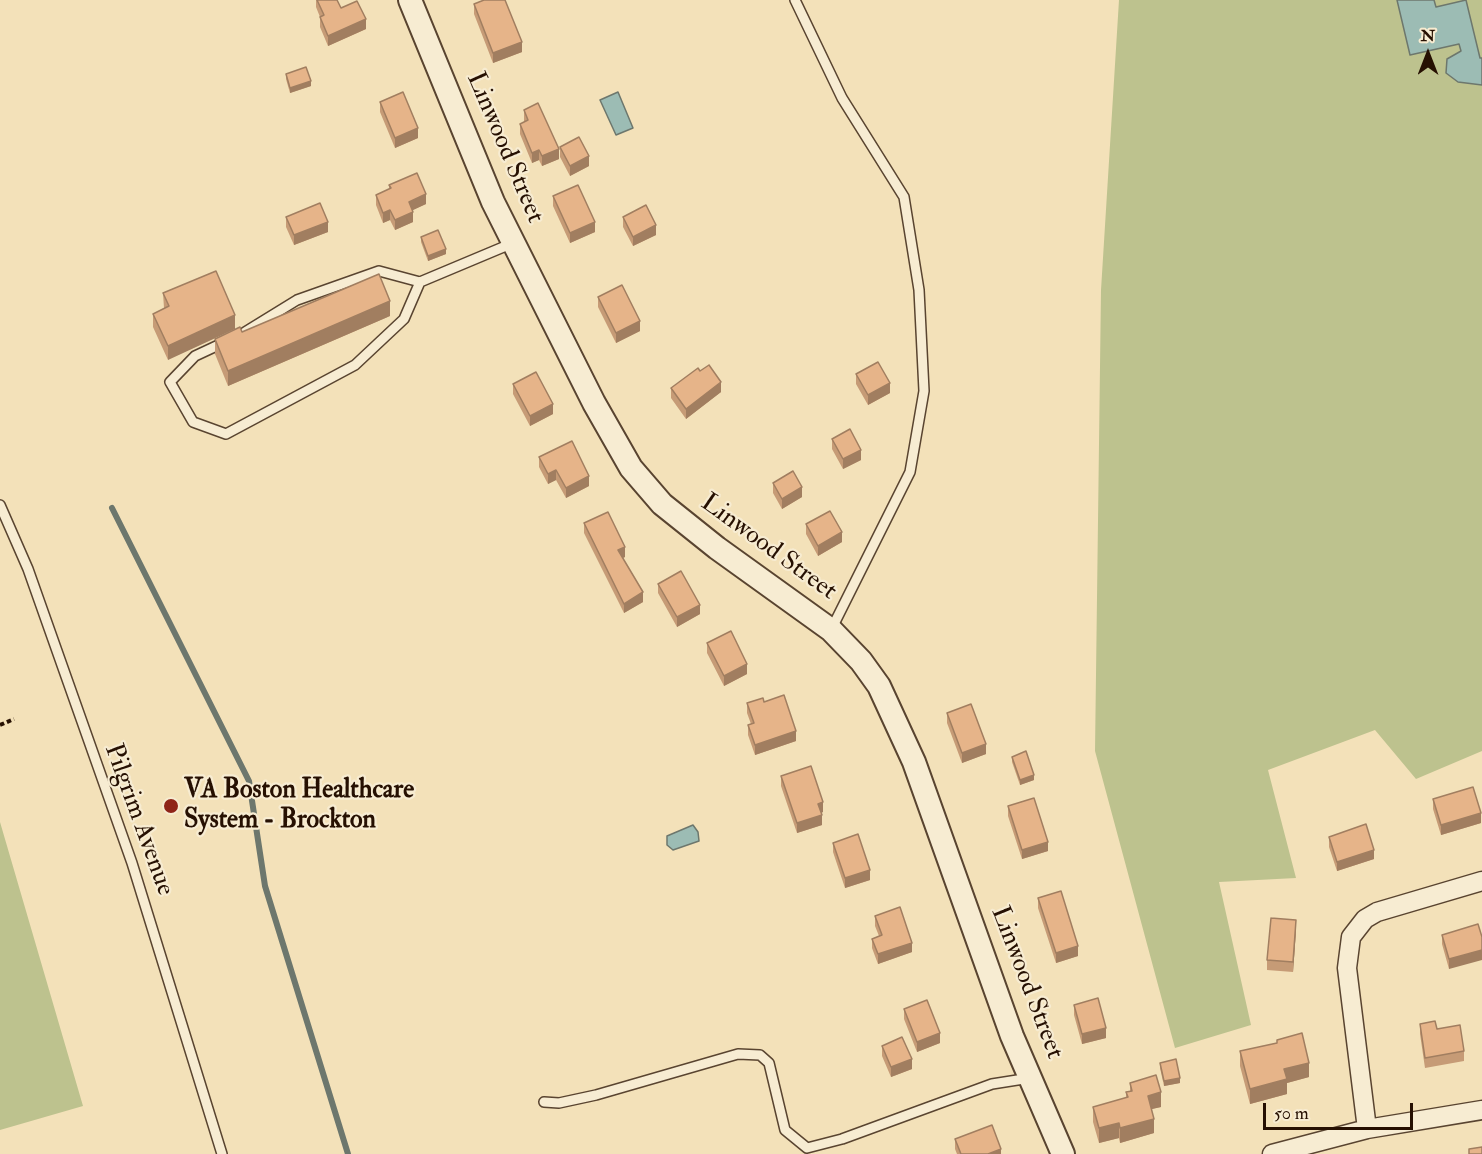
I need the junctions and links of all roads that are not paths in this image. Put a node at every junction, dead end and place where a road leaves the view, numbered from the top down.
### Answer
1 (410, 0) edge
2 (795, 0) edge
3 (513, 243) junction
4 (420, 282) junction
5 (0, 505) edge
6 (831, 630) junction
7 (1482, 880) edge
8 (1033, 1078) junction
9 (544, 1102) dead end
10 (1482, 1110) edge
11 (1367, 1130) junction
12 (222, 1154) edge
13 (1063, 1154) edge
14 (1272, 1154) edge

1 - 3 street, Linwood Street
2 - 6 lane
3 - 4 lane
3 - 6 street, Linwood Street
4 - 4 lane
5 - 12 lane, Pilgrim Avenue
6 - 8 street, Linwood Street
7 - 11 street
8 - 9 lane
8 - 13 street, Linwood Street
10 - 11 street
11 - 14 street

